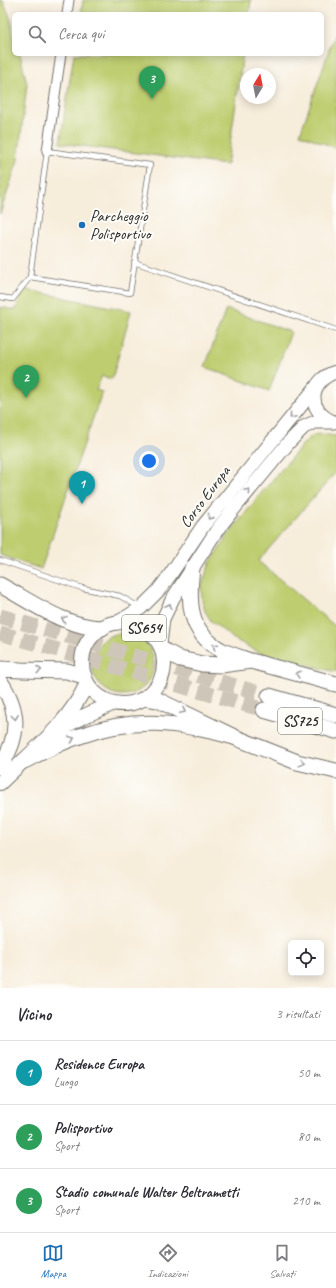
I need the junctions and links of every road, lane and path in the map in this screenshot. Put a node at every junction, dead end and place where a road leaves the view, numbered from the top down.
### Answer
1 (69, 0) edge
2 (67, 12) edge
3 (61, 56) edge
4 (47, 151) junction
5 (134, 262) junction
6 (30, 277) junction
7 (0, 297) edge
8 (336, 330) edge
9 (334, 371) edge
10 (316, 386) junction
11 (334, 422) edge
12 (0, 560) edge
13 (192, 568) junction
14 (0, 584) edge
15 (141, 608) junction
16 (117, 623) junction
17 (102, 628) junction
18 (161, 647) junction
19 (251, 661) junction
20 (0, 669) edge
21 (86, 679) junction
22 (0, 681) edge
23 (336, 684) edge
24 (269, 696) tunnel mouth
25 (146, 698) junction
26 (114, 703) junction
27 (264, 710) tunnel mouth
28 (336, 715) edge
29 (336, 731) edge
30 (50, 736) junction
31 (234, 737) junction
32 (24, 761) junction
33 (0, 767) edge
34 (336, 771) edge
35 (0, 783) edge

1 - 2 street
3 - 4 street
4 - 5 lane
4 - 6 lane
5 - 6 lane
5 - 8 lane
6 - 7 lane
9 - 10 main road, Corso Europa
10 - 11 main road
10 -> 15 main road, Corso Europa / SS654
13 -> 11 main road, Corso Europa / SS654
12 - 15 lane
18 -> 13 main road, SS654
19 -> 13 highway
17 -> 14 highway
15 - 16 main road, Corso Europa / SS654
16 - 17 main road, SS654
16 - 18 main road, SS654
17 - 21 main road, SS654
18 - 19 highway
18 - 25 main road, SS654
23 -> 19 highway
20 -> 21 highway
21 - 26 main road, SS654
21 - 30 main road, SS654
22 -> 33 highway
24 - 28 highway, SS725
25 - 26 main road, SS654
25 -> 31 highway
26 - 30 main road, SS654
27 - 29 highway, SS725
30 - 32 main road, SS654
32 -> 31 highway
31 -> 34 highway
32 - 35 main road, SS654

